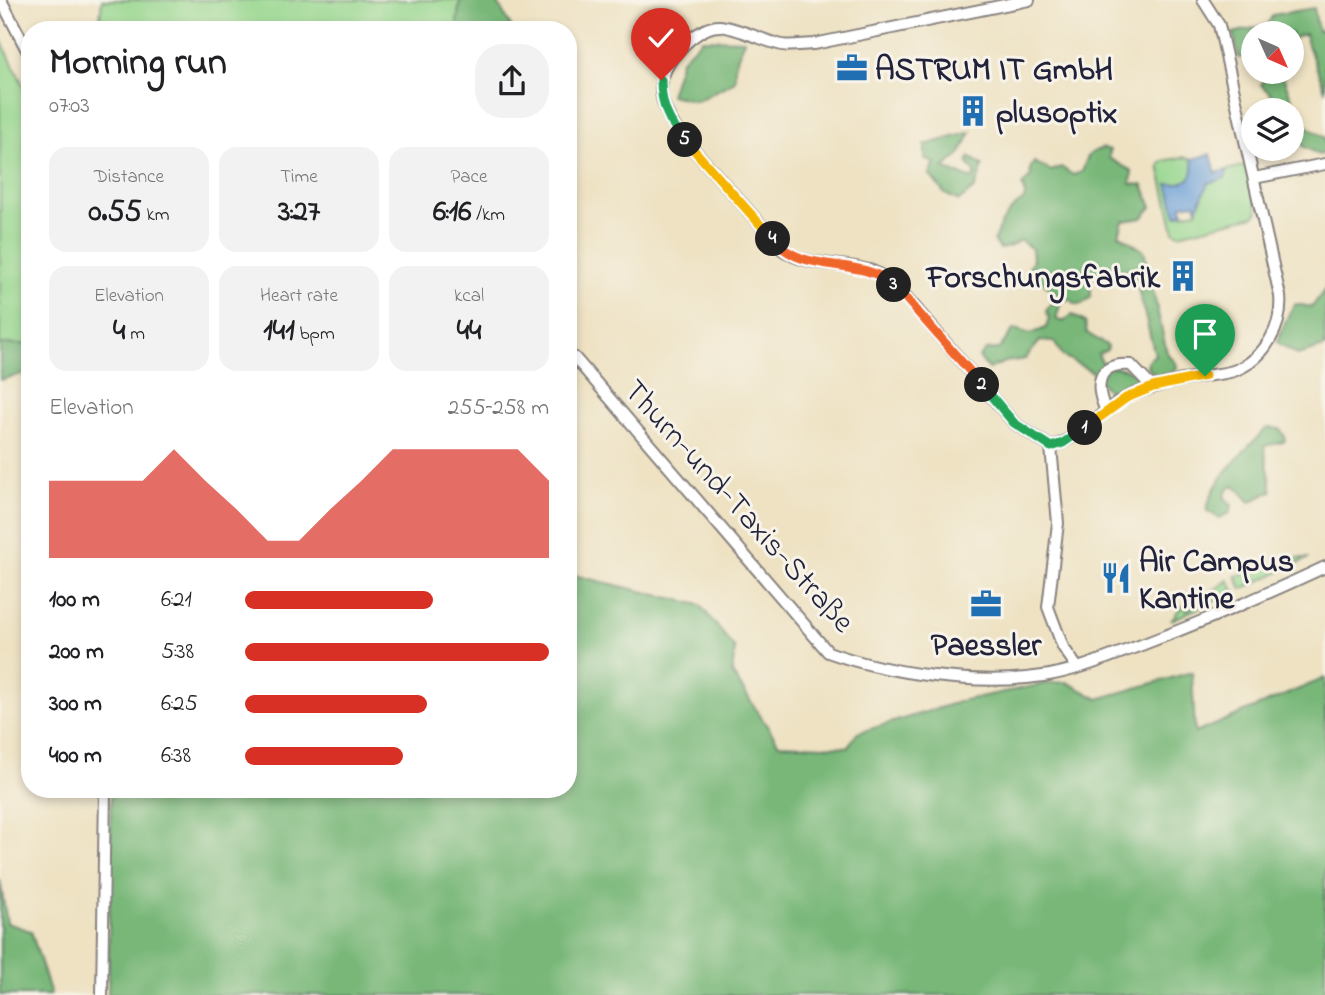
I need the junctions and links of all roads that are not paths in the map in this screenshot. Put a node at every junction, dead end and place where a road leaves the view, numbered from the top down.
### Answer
1 (1, 0) edge
2 (1029, 0) edge
3 (1203, 0) edge
4 (21, 39) edge
5 (1325, 164) edge
6 (1254, 178) junction
7 (577, 360) edge
8 (1153, 387) junction
9 (1106, 411) junction
10 (1051, 447) junction
11 (1325, 567) edge
12 (1077, 667) junction
13 (104, 798) edge
14 (102, 995) edge

1 - 4 street
2 - 10 street
3 - 6 street
5 - 6 street
6 - 8 street
7 - 12 street, Thurn-und-Taxis-Straße
8 - 9 street
8 - 9 street
9 - 10 street
10 - 12 street
11 - 12 street, Thurn-und-Taxis-Straße
13 - 14 street

